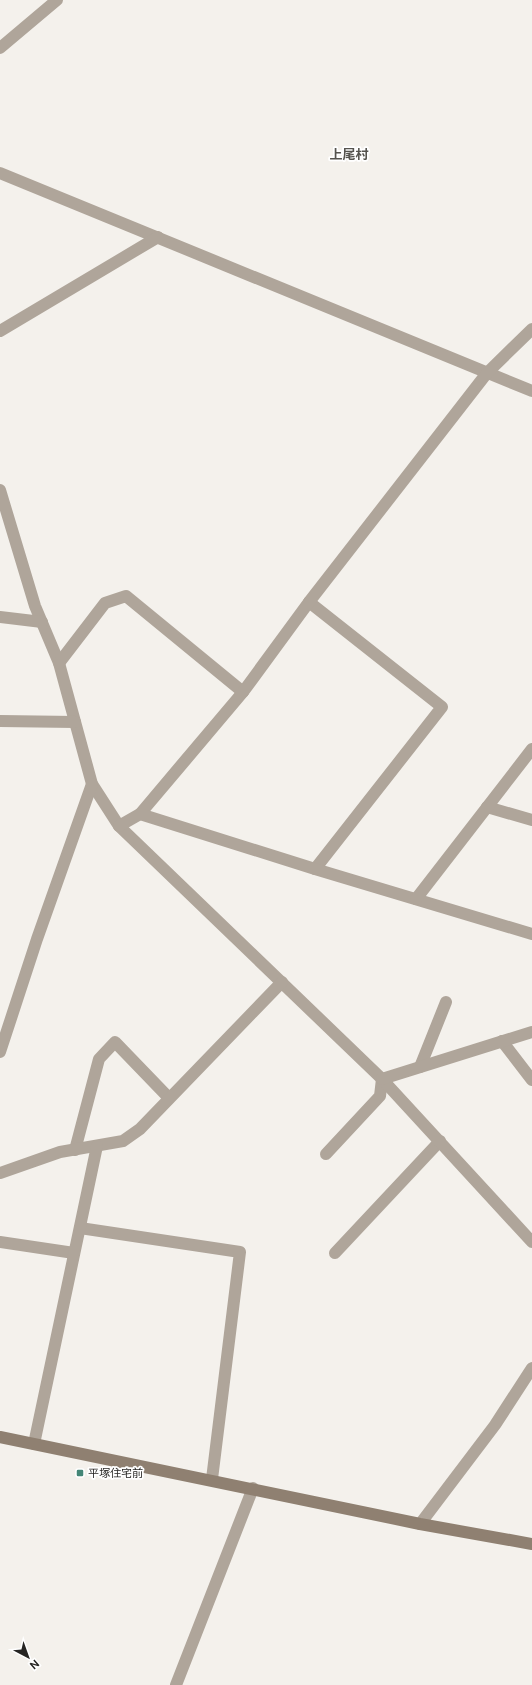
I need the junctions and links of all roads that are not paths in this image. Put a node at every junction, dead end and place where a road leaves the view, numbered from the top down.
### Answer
1 (57, 0) edge
2 (0, 48) edge
3 (0, 173) edge
4 (158, 237) junction
5 (532, 329) edge
6 (0, 331) edge
7 (487, 373) junction
8 (532, 391) edge
9 (0, 490) edge
10 (309, 602) junction
11 (0, 617) edge
12 (42, 622) junction
13 (59, 663) junction
14 (243, 692) junction
15 (0, 720) edge
16 (75, 722) junction
17 (532, 749) edge
18 (92, 784) junction
19 (487, 807) junction
20 (140, 814) junction
21 (532, 820) edge
22 (119, 826) junction
23 (315, 869) junction
24 (416, 899) junction
25 (532, 934) edge
26 (282, 982) junction
27 (446, 1002) dead end
28 (532, 1032) edge
29 (502, 1042) junction
30 (0, 1052) edge
31 (420, 1067) junction
32 (382, 1079) junction
33 (532, 1080) edge
34 (169, 1098) junction
35 (440, 1141) junction
36 (97, 1146) junction
37 (75, 1150) junction
38 (326, 1154) dead end
39 (0, 1173) edge
40 (80, 1228) junction
41 (0, 1242) edge
42 (532, 1242) edge
43 (74, 1253) junction
44 (335, 1253) dead end
45 (532, 1368) edge
46 (0, 1437) edge
47 (34, 1444) junction
48 (212, 1479) junction
49 (253, 1488) junction
50 (420, 1524) junction
51 (532, 1544) edge
52 (176, 1685) edge

1 - 2 street
3 - 4 street
4 - 6 street
4 - 7 street
5 - 7 street
7 - 8 street
7 - 10 street
9 - 12 street
10 - 14 street
10 - 23 street
11 - 12 street
12 - 13 street
13 - 14 street
13 - 16 street
14 - 20 street
15 - 16 street
16 - 18 street
17 - 19 street
18 - 22 street
18 - 30 street
19 - 21 street
19 - 24 street
20 - 22 street
20 - 23 street
22 - 26 street
23 - 24 street
24 - 25 street
26 - 32 street
26 - 34 street
27 - 31 street
28 - 29 street
29 - 31 street
29 - 33 street
31 - 32 street
32 - 35 street
32 - 38 street
34 - 36 street
34 - 37 street
35 - 42 street
35 - 44 street
36 - 37 street
36 - 40 street
37 - 39 street
40 - 43 street
40 - 48 street
41 - 43 street
43 - 47 street
45 - 50 street
46 - 47 street
47 - 48 street
48 - 49 street
49 - 50 street
49 - 52 street
50 - 51 street

